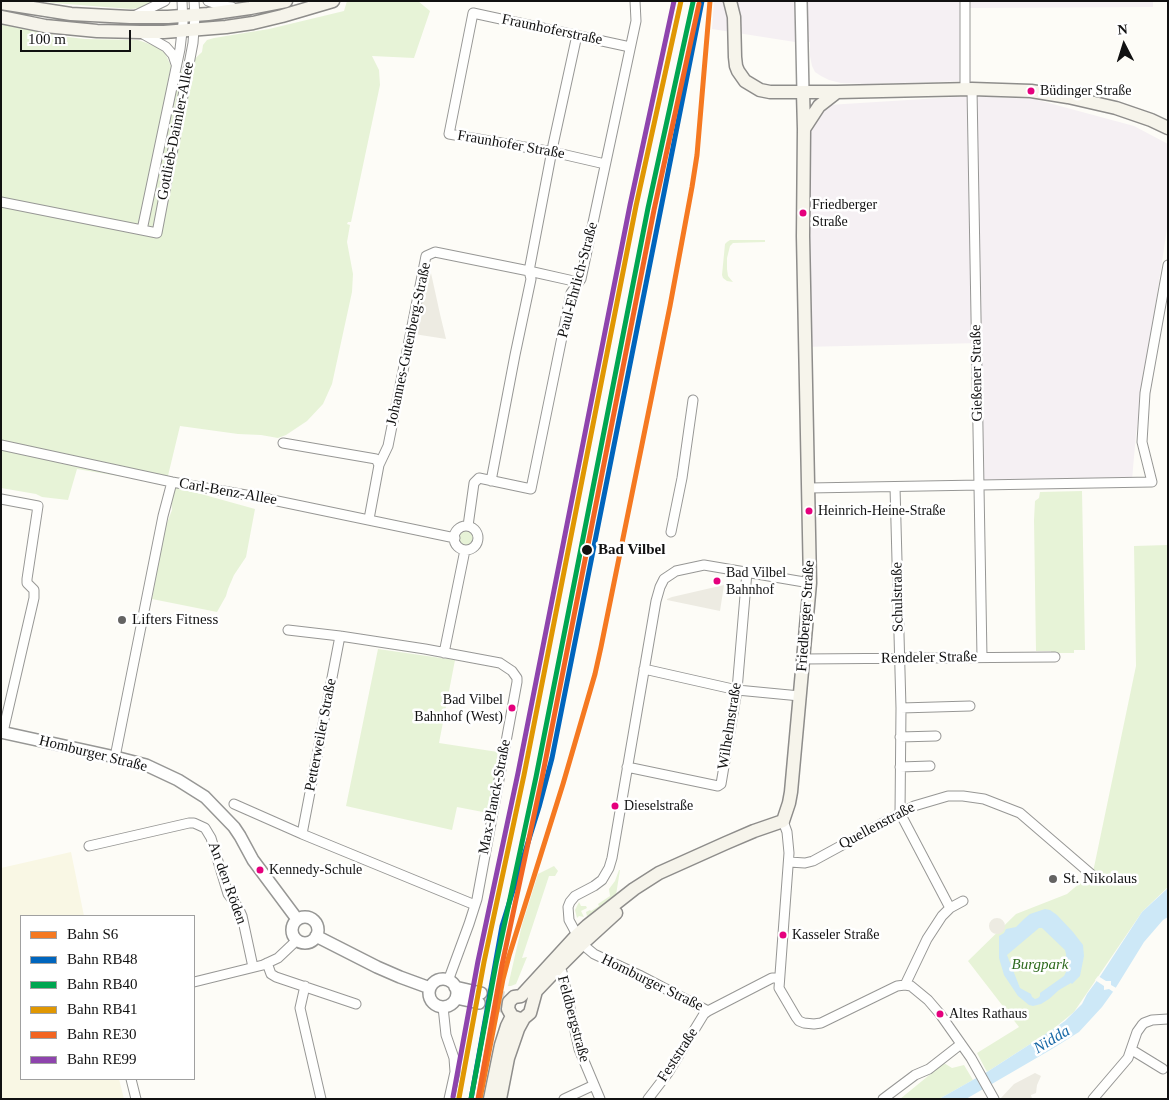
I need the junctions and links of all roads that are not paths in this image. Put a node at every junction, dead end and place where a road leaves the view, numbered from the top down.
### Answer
1 (165, 1) edge
2 (182, 1) edge
3 (194, 1) edge
4 (208, 1) edge
5 (286, 1) edge
6 (333, 1) edge
7 (635, 1) edge
8 (730, 1) edge
9 (801, 1) edge
10 (965, 1) edge
11 (1, 3) edge
12 (250, 8) junction
13 (473, 13) joint
14 (189, 16) junction
15 (1, 17) edge
16 (130, 17) junction
17 (188, 30) junction
18 (140, 32) junction
19 (577, 35) junction
20 (630, 47) junction
21 (176, 66) junction
22 (969, 90) junction
23 (803, 92) junction
24 (837, 92) junction
25 (1166, 127) edge
26 (804, 129) junction
27 (553, 152) junction
28 (605, 164) junction
29 (1, 202) edge
30 (142, 230) junction
31 (1168, 265) edge
32 (529, 271) junction
33 (578, 282) junction
34 (693, 400) dead end
35 (283, 443) dead end
36 (1, 445) edge
37 (377, 462) junction
38 (491, 481) junction
39 (172, 482) junction
40 (979, 486) junction
41 (895, 487) junction
42 (809, 488) junction
43 (1, 499) edge
44 (368, 519) junction
45 (468, 526) junction
46 (672, 532) dead end
47 (454, 538) junction
48 (465, 550) junction
49 (746, 572) junction
50 (810, 582) junction
51 (288, 630) dead end
52 (340, 636) junction
53 (444, 653) junction
54 (982, 657) junction
55 (1055, 657) dead end
56 (899, 658) junction
57 (803, 659) junction
58 (644, 669) junction
59 (737, 690) junction
60 (800, 696) junction
61 (970, 706) dead end
62 (900, 708) junction
63 (2, 732) edge
64 (936, 736) dead end
65 (900, 737) junction
66 (115, 757) junction
67 (930, 766) dead end
68 (627, 767) junction
69 (900, 767) junction
70 (234, 804) dead end
71 (900, 813) junction
72 (783, 821) junction
73 (302, 834) junction
74 (89, 846) dead end
75 (789, 862) junction
76 (1092, 875) dead end
77 (963, 901) dead end
78 (475, 904) junction
79 (950, 908) junction
80 (297, 919) junction
81 (316, 936) junction
82 (297, 940) junction
83 (579, 940) junction
84 (267, 963) junction
85 (254, 967) junction
86 (558, 968) junction
87 (779, 978) junction
88 (195, 982) edge
89 (905, 985) junction
90 (305, 986) junction
91 (430, 988) junction
92 (453, 989) junction
93 (480, 998) tunnel mouth
94 (356, 1004) dead end
95 (512, 1006) junction
96 (443, 1007) junction
97 (708, 1011) junction
98 (1168, 1019) edge
99 (962, 1044) junction
100 (1132, 1050) junction
101 (1163, 1069) dead end
102 (131, 1080) edge
103 (594, 1085) junction
104 (993, 1097) edge
105 (136, 1099) edge
106 (320, 1099) edge
107 (449, 1099) edge
108 (490, 1099) edge
109 (500, 1099) edge
110 (564, 1099) edge
111 (600, 1099) edge
112 (648, 1099) edge
113 (883, 1099) edge
114 (1094, 1099) edge

1 - 16 street
2 - 14 street
3 - 14 street
4 - 12 street
5 - 12 main road
6 - 17 main road
7 - 20 street, Paul-Ehrlich-Straße
8 - 23 main road
9 - 23 street, Friedberger Straße
10 - 22 street, Gießener Straße
11 - 16 main road
12 - 14 main road
13 - 19 street, Fraunhoferstraße
13 - 27 street, Fraunhofer Straße
14 - 16 main road
14 - 17 street
15 - 18 main road
17 - 18 main road
17 - 21 street, Gottlieb-Daimler-Allee
17 - 30 street, Gottlieb-Daimler-Allee
18 - 21 street, Gottlieb-Daimler-Allee
19 - 20 street, Fraunhoferstraße
19 - 27 street
20 - 28 street, Paul-Ehrlich-Straße
21 - 30 street, Gottlieb-Daimler-Allee
22 - 24 main road
22 - 25 main road
22 - 40 street, Gießener Straße
23 - 24 main road
23 - 26 main road, Friedberger Straße
24 - 26 main road
26 - 42 main road, Friedberger Straße
27 - 28 street, Fraunhofer Straße
27 - 32 street
28 - 33 street, Paul-Ehrlich-Straße
29 - 30 street
31 - 40 street
32 - 33 street, Johannes-Gutenberg-Straße
32 - 37 street, Johannes-Gutenberg-Straße
32 - 38 street
33 - 38 street, Paul-Ehrlich-Straße
34 - 46 street
35 - 37 street
36 - 39 street, Carl-Benz-Allee
37 - 44 street
38 - 45 street
39 - 44 street, Carl-Benz-Allee
39 - 66 street
40 - 41 street
40 - 54 street, Gießener Straße
41 - 42 street
41 - 56 street, Schulstraße
42 - 50 main road, Friedberger Straße
43 - 63 street
44 - 47 street, Carl-Benz-Allee
45 - 47 street
45 - 48 street
47 - 48 street
48 - 53 street
49 - 50 street
49 - 58 street
49 - 59 street, Wilhelmstraße
50 - 57 main road, Friedberger Straße
51 - 52 street, Max-Planck-Straße
52 - 53 street, Max-Planck-Straße
52 - 73 street, Petterweiler Straße
53 - 78 street, Max-Planck-Straße
54 - 55 street, Rendeler Straße
54 - 56 street, Rendeler Straße
56 - 57 street, Rendeler Straße
56 - 62 street, Schulstraße
57 - 60 main road, Friedberger Straße
58 - 59 street
58 - 68 street
59 - 60 street
59 - 68 street, Wilhelmstraße
60 - 72 main road, Friedberger Straße
61 - 62 street
62 - 65 street, Schulstraße
63 - 66 street, Homburger Straße
64 - 65 street
65 - 69 street, Schulstraße
66 - 80 street, Homburger Straße
67 - 69 street
68 - 83 street
69 - 71 street, Schulstraße
70 - 73 street
71 - 75 street, Quellenstraße
71 - 76 street, Quellenstraße
71 - 79 street, Schulstraße
72 - 75 street, Friedberger Straße
72 - 83 main road
73 - 78 street
74 - 85 street, An den Röden
75 - 87 street, Friedberger Straße
77 - 79 street
78 - 92 street, Max-Planck-Straße
79 - 89 street
80 - 81 street
80 - 82 street
81 - 82 street
81 - 91 street
82 - 84 street
83 - 86 main road
83 - 95 main road
83 - 97 street, Homburger Straße
84 - 85 street
84 - 90 street
85 - 88 street
86 - 95 main road
86 - 103 street, Feldbergstraße
87 - 89 street, Friedberger Straße
87 - 97 street, Homburger Straße
89 - 99 street
90 - 94 street
90 - 106 street
91 - 92 street
91 - 96 street
92 - 93 street
92 - 96 street
95 - 108 main road
95 - 109 main road
96 - 107 street
97 - 112 street, Feststraße
98 - 100 street
99 - 104 street
99 - 113 street
100 - 101 street
100 - 114 street
102 - 105 street
103 - 110 street
103 - 111 street, Feldbergstraße

